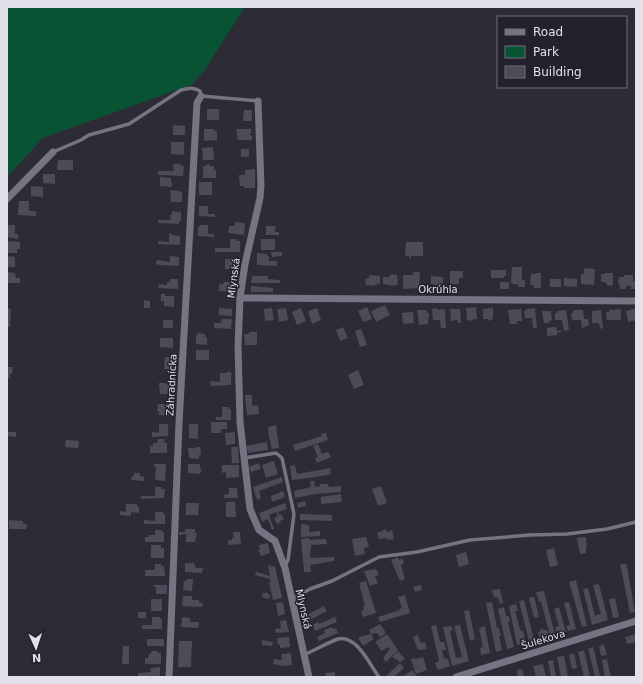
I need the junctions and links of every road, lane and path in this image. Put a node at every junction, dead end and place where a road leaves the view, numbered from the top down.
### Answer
1 (201, 96) junction
2 (258, 101) joint
3 (53, 152) joint
4 (7, 199) edge
5 (240, 298) junction
6 (636, 301) edge
7 (244, 458) junction
8 (636, 522) edge
9 (285, 568) junction
10 (292, 600) junction
11 (636, 621) edge
12 (304, 655) junction
13 (169, 677) edge
14 (309, 677) edge
15 (379, 677) edge
16 (456, 677) edge

1 - 2 lane
1 - 3 lane
1 - 13 street, Záhradnícka
2 - 5 street, Mlynská
3 - 4 street
5 - 6 street, Okrúhla
5 - 7 street, Mlynská
7 - 9 street, Mlynská
7 - 9 lane, Mlynská
8 - 10 lane
9 - 10 street, Mlynská
10 - 12 street, Mlynská
11 - 16 street, Šulekova
12 - 14 street, Mlynská
12 - 15 lane

